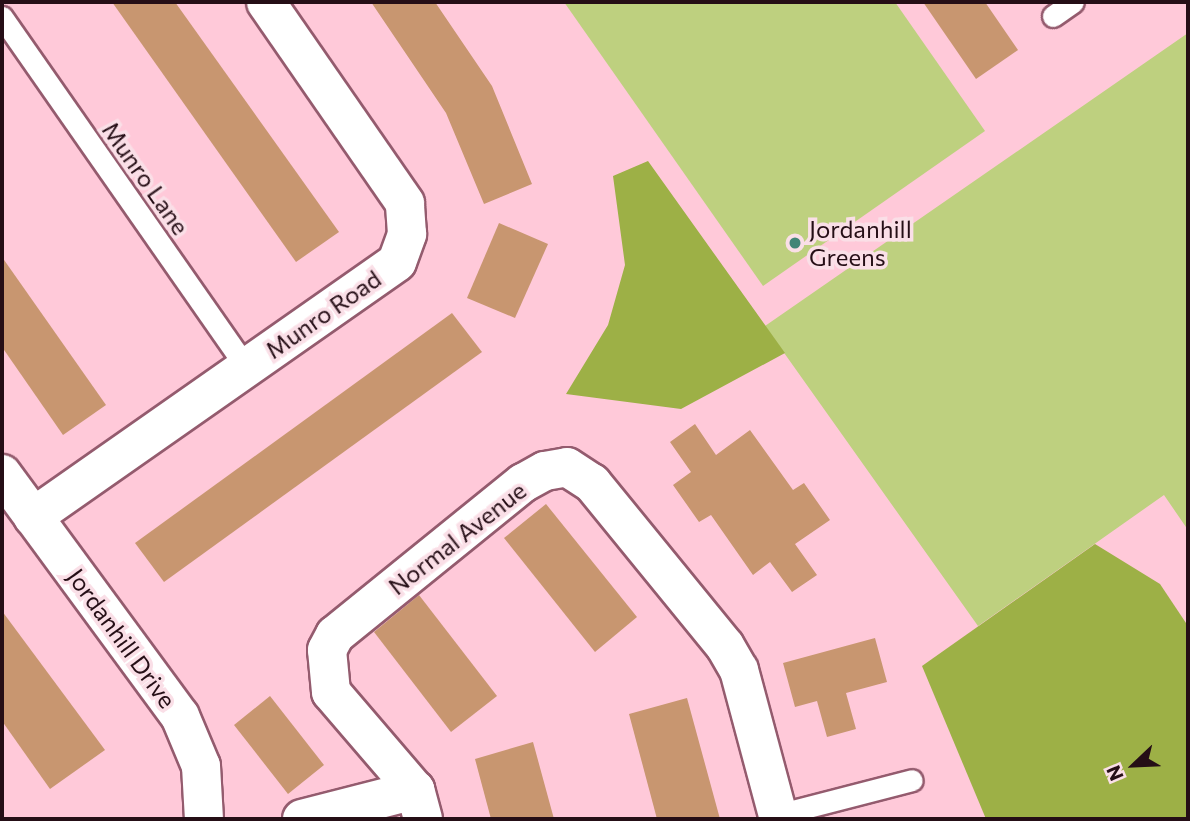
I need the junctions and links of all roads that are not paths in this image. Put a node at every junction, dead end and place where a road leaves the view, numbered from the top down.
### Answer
1 (266, 2) edge
2 (1073, 2) edge
3 (1053, 16) dead end
4 (2, 17) edge
5 (247, 368) junction
6 (2, 474) edge
7 (33, 517) junction
8 (912, 780) dead end
9 (419, 805) edge
10 (778, 817) edge
11 (204, 819) edge
12 (302, 819) edge

1 - 5 street, Munro Road
2 - 3 lane
4 - 5 lane, Munro Lane
5 - 7 street, Munro Road
6 - 7 street, Jordanhill Drive
7 - 11 street, Jordanhill Drive
8 - 10 lane
9 - 10 street, Normal Avenue
9 - 12 street, Normal Avenue

